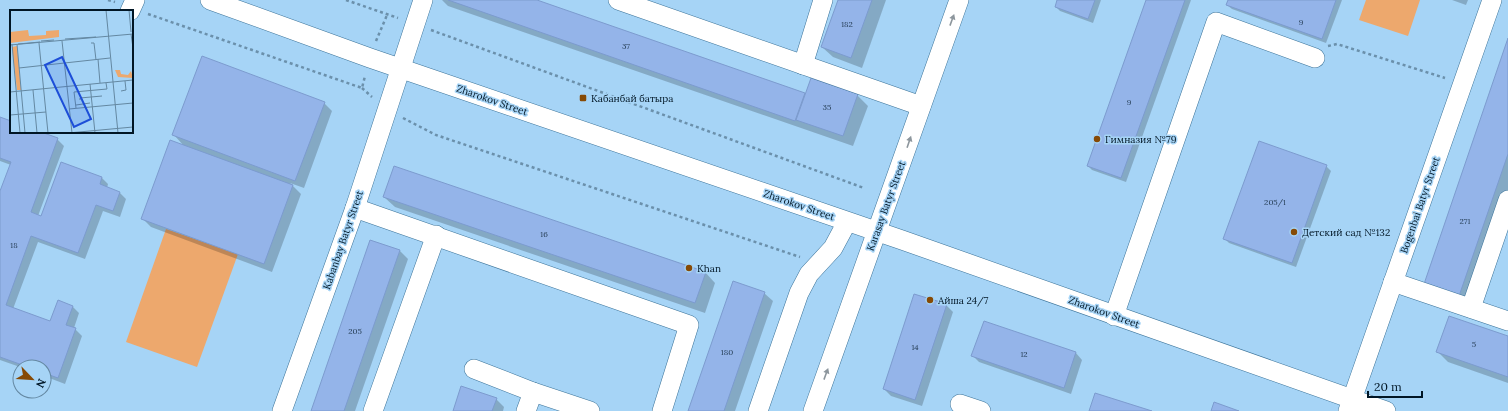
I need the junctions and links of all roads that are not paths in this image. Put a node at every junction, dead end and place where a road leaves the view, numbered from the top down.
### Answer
1 (210, 0) edge
2 (423, 0) edge
3 (824, 0) edge
4 (959, 0) edge
5 (1492, 0) edge
6 (626, 1) edge
7 (1315, 58) road end
8 (803, 65) junction
9 (401, 68) junction
10 (922, 106) junction
11 (1508, 200) edge
12 (355, 208) junction
13 (847, 222) junction
14 (877, 232) junction
15 (436, 235) junction
16 (1393, 282) junction
17 (1471, 308) junction
18 (1114, 316) junction
19 (1508, 321) edge
20 (474, 369) dead end
21 (533, 392) junction
22 (960, 404) dead end
23 (1350, 405) edge
24 (282, 411) edge
25 (373, 411) edge
26 (526, 411) edge
27 (590, 411) edge
28 (662, 411) edge
29 (758, 411) edge
30 (813, 411) edge
31 (981, 411) edge
32 (1386, 411) edge

1 - 9 street, Zharokov Street
2 - 9 street, Kabanbay Batyr Street
3 - 8 street
10 -> 4 street, Karasay Batyr Street
5 - 16 street, Bogenbai Batyr Street
6 - 8 street
7 - 18 street
8 - 10 street
9 - 12 street, Kabanbay Batyr Street
9 - 13 street, Zharokov Street
14 -> 10 street, Karasay Batyr Street
11 - 17 street
12 - 15 street
12 - 24 street, Kabanbay Batyr Street
13 - 14 street, Zharokov Street
13 - 29 street
14 - 18 street, Zharokov Street
30 -> 14 street, Karasay Batyr Street
15 - 25 street
15 - 28 street
16 - 17 street
16 - 23 street, Bogenbai Batyr Street
17 - 19 street
18 - 23 street, Zharokov Street
20 - 21 street
21 - 26 street
21 - 27 street
22 - 31 street
23 - 32 street, Zharokov Street

